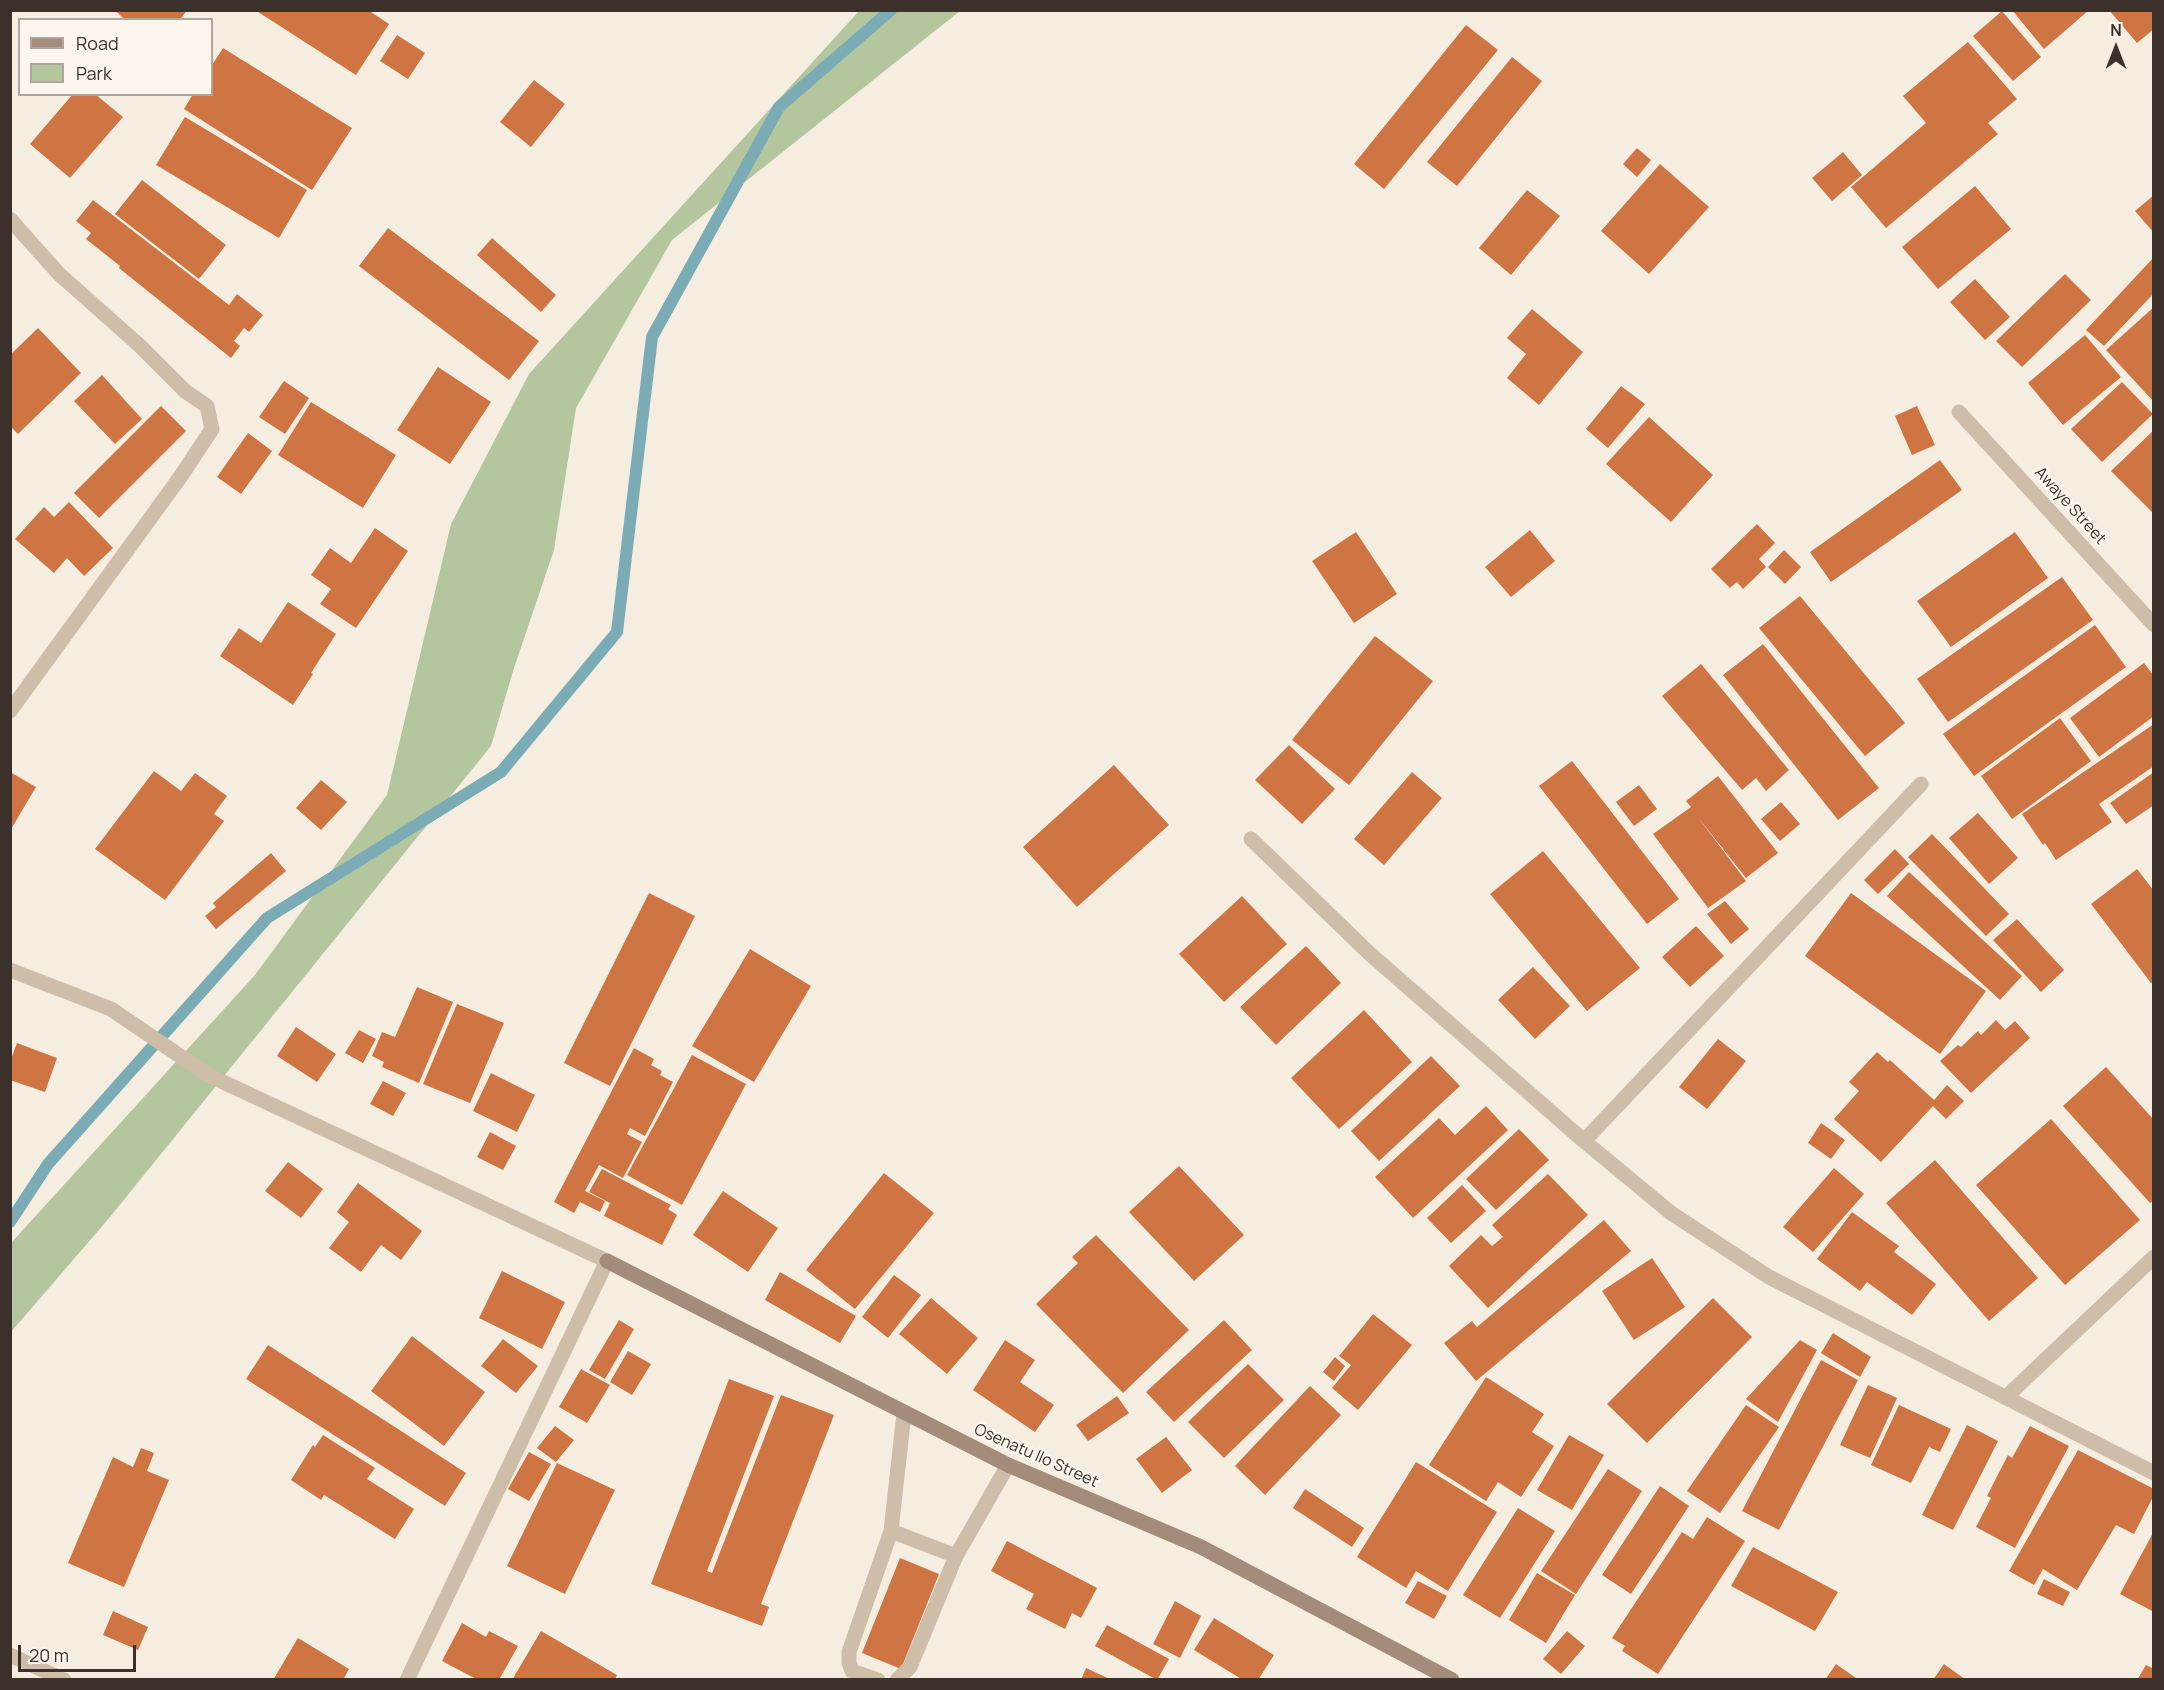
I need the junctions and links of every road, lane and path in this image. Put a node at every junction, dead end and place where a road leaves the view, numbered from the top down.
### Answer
1 (10, 219) edge
2 (1959, 412) dead end
3 (2154, 625) edge
4 (10, 711) edge
5 (1921, 784) dead end
6 (1251, 839) dead end
7 (10, 970) edge
8 (1584, 1141) junction
9 (2154, 1257) edge
10 (607, 1261) junction
11 (2006, 1397) junction
12 (904, 1413) junction
13 (1008, 1465) junction
14 (2154, 1473) edge
15 (891, 1531) junction
16 (956, 1556) junction
17 (10, 1656) edge
18 (64, 1680) edge
19 (407, 1680) edge
20 (878, 1680) edge
21 (897, 1680) edge
22 (1452, 1680) edge

1 - 4 street
2 - 3 street, Awaye Street
5 - 8 street
6 - 8 street
7 - 10 street
8 - 11 street
9 - 11 street
10 - 12 street, Osenatu Ilo Street
10 - 19 street
11 - 14 street
12 - 13 street, Osenatu Ilo Street
12 - 15 street
13 - 16 street
13 - 22 street, Osenatu Ilo Street
15 - 16 street
15 - 20 street
16 - 21 street
17 - 18 street

